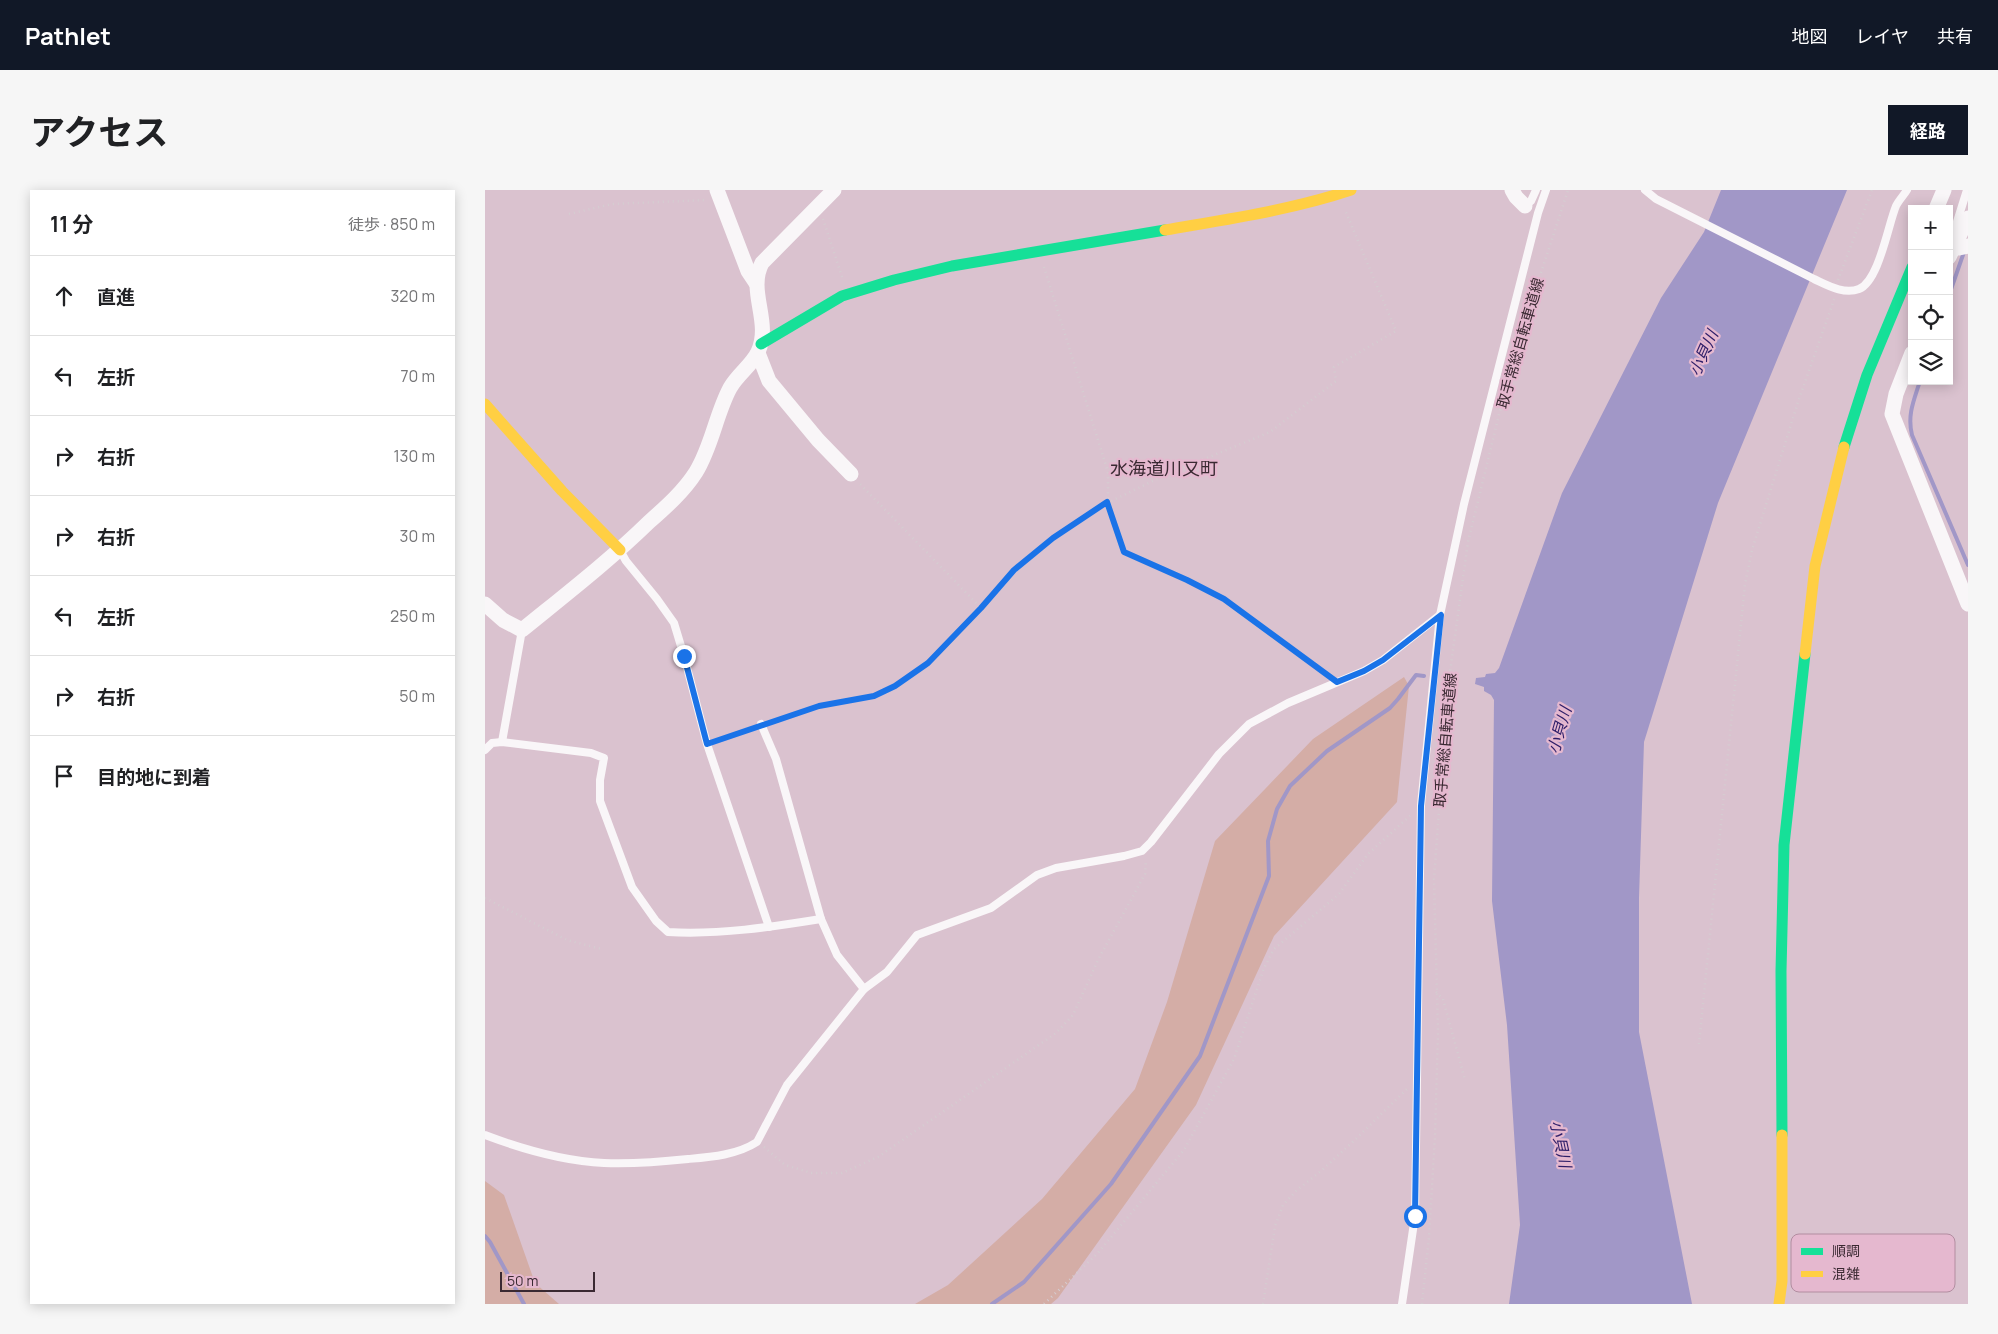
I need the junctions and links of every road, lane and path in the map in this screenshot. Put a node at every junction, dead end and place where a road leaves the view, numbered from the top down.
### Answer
1 (833, 190) edge
2 (1351, 190) edge
3 (1511, 190) edge
4 (1536, 190) edge
5 (1546, 190) edge
6 (1568, 190) edge
7 (1645, 190) edge
8 (1872, 190) edge
9 (1907, 190) edge
10 (1944, 190) edge
11 (1967, 190) edge
12 (1339, 194) junction
13 (719, 195) edge
14 (1938, 205) edge
15 (819, 206) junction
16 (1525, 206) joint
17 (569, 214) dead end
18 (1968, 218) edge
19 (1957, 249) edge
20 (1039, 252) junction
21 (1908, 277) edge
22 (756, 282) junction
23 (1836, 289) junction
24 (848, 294) junction
25 (759, 348) junction
26 (1908, 363) edge
27 (1509, 370) dead end
28 (1505, 389) dead end
29 (485, 404) edge
30 (851, 474) joint
31 (1107, 502) junction
32 (620, 550) junction
33 (485, 604) edge
34 (1968, 604) edge
35 (981, 608) junction
36 (1441, 615) junction
37 (522, 630) junction
38 (1337, 682) junction
39 (761, 724) junction
40 (501, 742) junction
41 (707, 744) junction
42 (485, 750) edge
43 (1421, 806) junction
44 (1147, 846) junction
45 (485, 898) edge
46 (821, 919) junction
47 (769, 927) junction
48 (602, 949) dead end
49 (864, 989) junction
50 (1436, 992) junction
51 (1699, 1044) dead end
52 (1465, 1080) dead end
53 (1409, 1083) dead end
54 (485, 1135) edge
55 (757, 1142) junction
56 (1044, 1304) edge
57 (1263, 1304) edge
58 (1402, 1304) edge
59 (1422, 1304) edge
60 (1779, 1304) edge

1 - 15 street
2 - 12 street
3 - 16 street
4 - 16 lane
5 - 36 lane
6 - 27 path, 取手常総自転車道線
7 - 23 lane
8 - 23 path
9 - 23 lane
10 - 14 street
11 - 19 lane
12 - 20 street
12 - 31 path
13 - 17 path
13 - 22 street
15 - 22 street
15 - 24 path
18 - 19 street
20 - 24 street
20 - 31 path
21 - 60 street
22 - 25 street
23 - 51 path
24 - 25 street
25 - 30 street
25 - 32 street
26 - 34 street
28 - 50 path, 取手常総自転車道線
29 - 32 street
30 - 35 path
31 - 35 path
31 - 38 path
32 - 37 street
32 - 41 lane
33 - 37 street
35 - 39 path
36 - 38 lane
36 - 43 lane
37 - 40 lane
38 - 44 lane
39 - 41 path
39 - 46 lane
40 - 42 lane
40 - 47 lane
41 - 47 lane
43 - 56 path
43 - 58 lane
44 - 49 lane
44 - 55 path
45 - 48 path
46 - 47 lane
46 - 49 lane
49 - 55 lane
50 - 52 path
50 - 59 path, 取手常総自転車道線
53 - 57 path
54 - 55 lane

